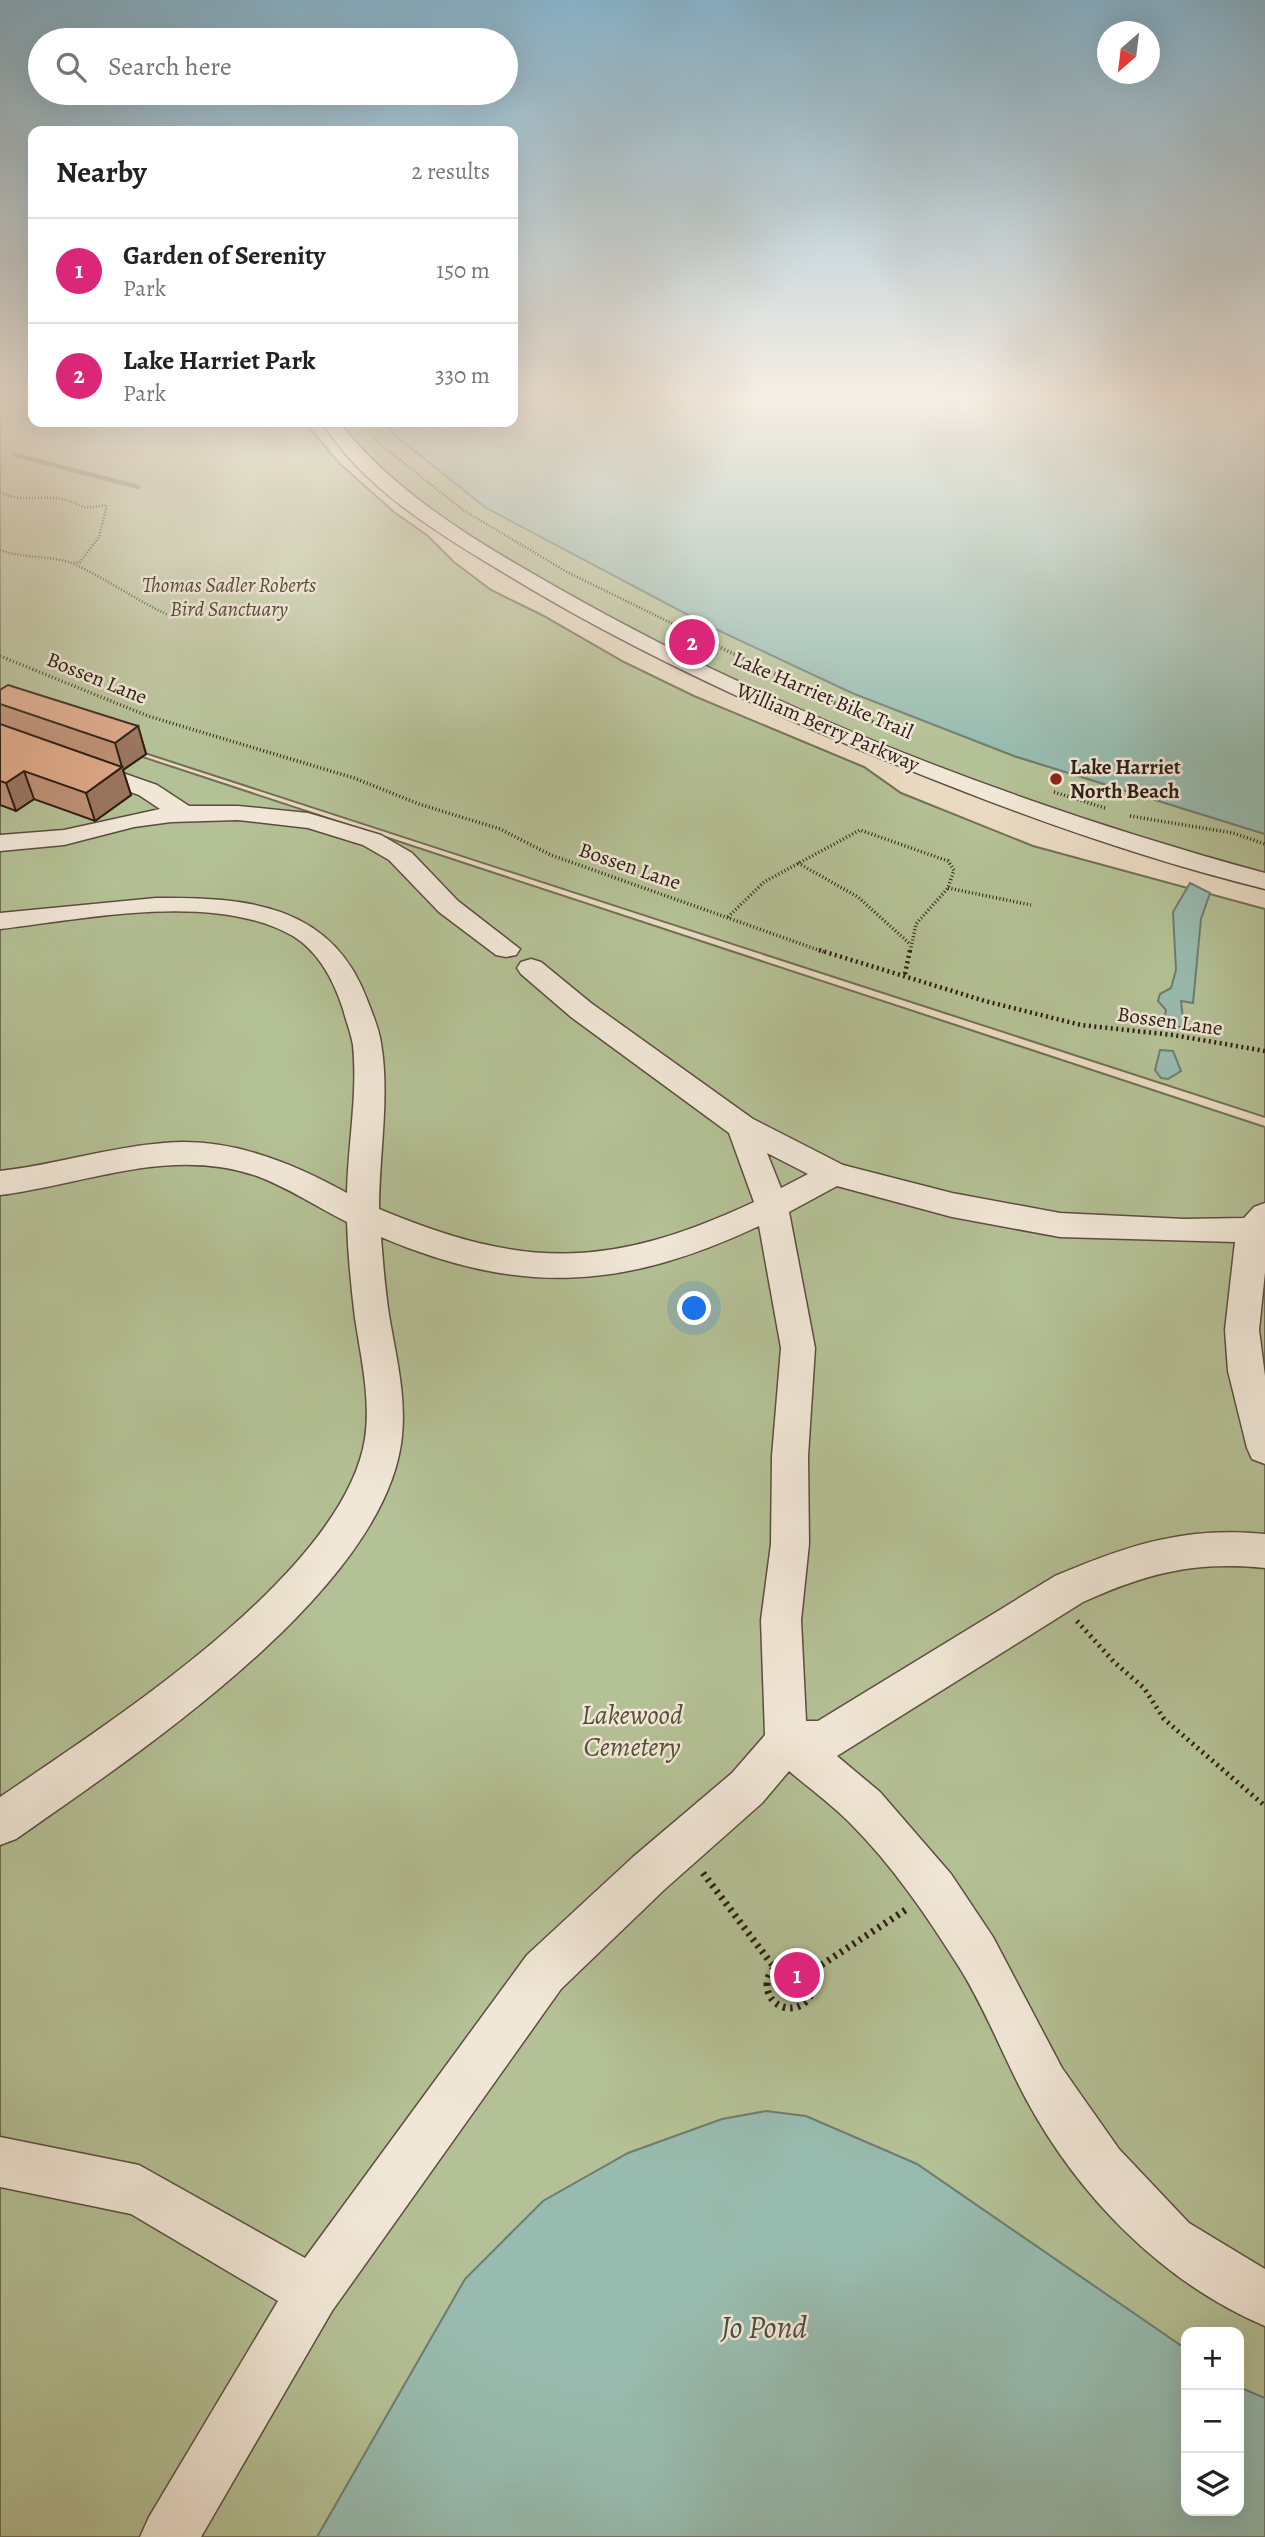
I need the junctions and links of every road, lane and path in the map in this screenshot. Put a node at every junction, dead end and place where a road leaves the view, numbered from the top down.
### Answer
1 (105, 511) edge
2 (426, 511) edge
3 (467, 511) edge
4 (0, 550) edge
5 (72, 563) junction
6 (175, 618) dead end
7 (0, 656) edge
8 (901, 735) dead end
9 (0, 737) edge
10 (1044, 790) dead end
11 (1112, 811) dead end
12 (1121, 814) dead end
13 (186, 815) junction
14 (0, 820) edge
15 (48, 838) junction
16 (0, 843) edge
17 (1265, 844) edge
18 (797, 863) junction
19 (1265, 881) edge
20 (947, 888) junction
21 (1031, 905) dead end
22 (728, 917) junction
23 (0, 921) edge
24 (911, 945) junction
25 (905, 974) junction
26 (1265, 1051) edge
27 (742, 1127) junction
28 (834, 1174) junction
29 (36, 1180) junction
30 (0, 1182) edge
31 (0, 1199) edge
32 (772, 1208) junction
33 (363, 1216) junction
34 (1259, 1222) edge
35 (1265, 1448) edge
36 (1265, 1551) edge
37 (1056, 1597) junction
38 (786, 1742) junction
39 (1265, 1806) edge
40 (0, 1823) edge
41 (681, 1845) junction
42 (935, 1891) junction
43 (774, 1967) junction
44 (809, 1973) junction
45 (0, 2162) edge
46 (313, 2292) junction
47 (1265, 2298) edge
48 (169, 2537) edge

1 - 5 path
2 - 19 street, William Berry Parkway
3 - 8 path
4 - 5 path
5 - 6 path
7 - 22 path, Bossen Lane
9 - 13 street
10 - 11 path
12 - 17 path
13 - 15 street
13 - 27 street
14 - 15 street
15 - 16 street
18 - 20 path
18 - 22 path
18 - 24 path
20 - 21 path
20 - 24 path
22 - 25 path, Bossen Lane
23 - 33 street
24 - 25 path
25 - 26 path, Bossen Lane
27 - 28 street
27 - 32 street
28 - 32 street
28 - 34 street
29 - 30 street
29 - 31 street
29 - 33 street
32 - 33 street
32 - 38 street
33 - 40 street
34 - 35 street
36 - 37 street
37 - 38 street
37 - 39 path
38 - 41 street
38 - 42 street
41 - 43 path
41 - 46 street
42 - 44 path
42 - 47 street
43 - 44 path
43 - 44 path
45 - 46 street
46 - 48 street

